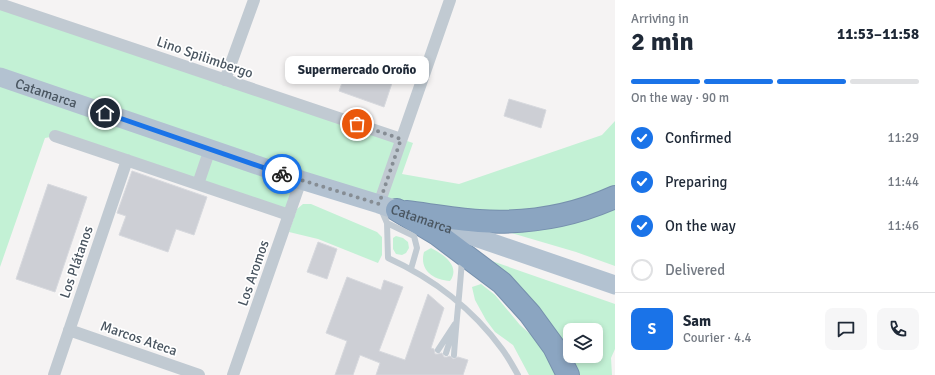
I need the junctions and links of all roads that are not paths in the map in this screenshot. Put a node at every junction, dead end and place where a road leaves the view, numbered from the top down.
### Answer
1 (254, 0) edge
2 (450, 0) edge
3 (0, 4) edge
4 (0, 77) edge
5 (225, 80) junction
6 (56, 136) dead end
7 (401, 139) junction
8 (210, 149) junction
9 (127, 160) junction
10 (301, 180) junction
11 (198, 184) junction
12 (615, 197) edge
13 (388, 212) junction
14 (289, 215) junction
15 (465, 244) junction
16 (411, 269) junction
17 (615, 285) edge
18 (460, 303) junction
19 (456, 322) junction
20 (69, 330) junction
21 (438, 350) dead end
22 (446, 353) dead end
23 (454, 355) dead end
24 (54, 375) edge
25 (199, 375) edge
26 (233, 375) edge
27 (518, 375) edge
28 (568, 375) edge

1 - 5 street
2 - 7 street
3 - 5 street, Lino Spilimbergo
4 - 8 main road, Catamarca
5 - 7 street, Lino Spilimbergo
6 - 9 street
7 - 13 street
8 - 10 main road, Catamarca
8 - 11 street
9 - 11 street
9 - 20 street, Los Plátanos
10 - 13 main road, Catamarca
10 - 14 street, Los Aromos
11 - 14 street
12 - 13 highway
13 - 15 highway
13 - 16 lane
13 - 16 lane
14 - 26 street, Los Aromos
15 - 17 main road, Catamarca
15 - 18 lane
15 - 28 highway
16 - 18 lane
18 - 19 lane
18 - 27 lane
19 - 21 lane
19 - 22 lane
19 - 23 lane
20 - 24 street, Los Plátanos
20 - 25 street, Marcos Ateca

